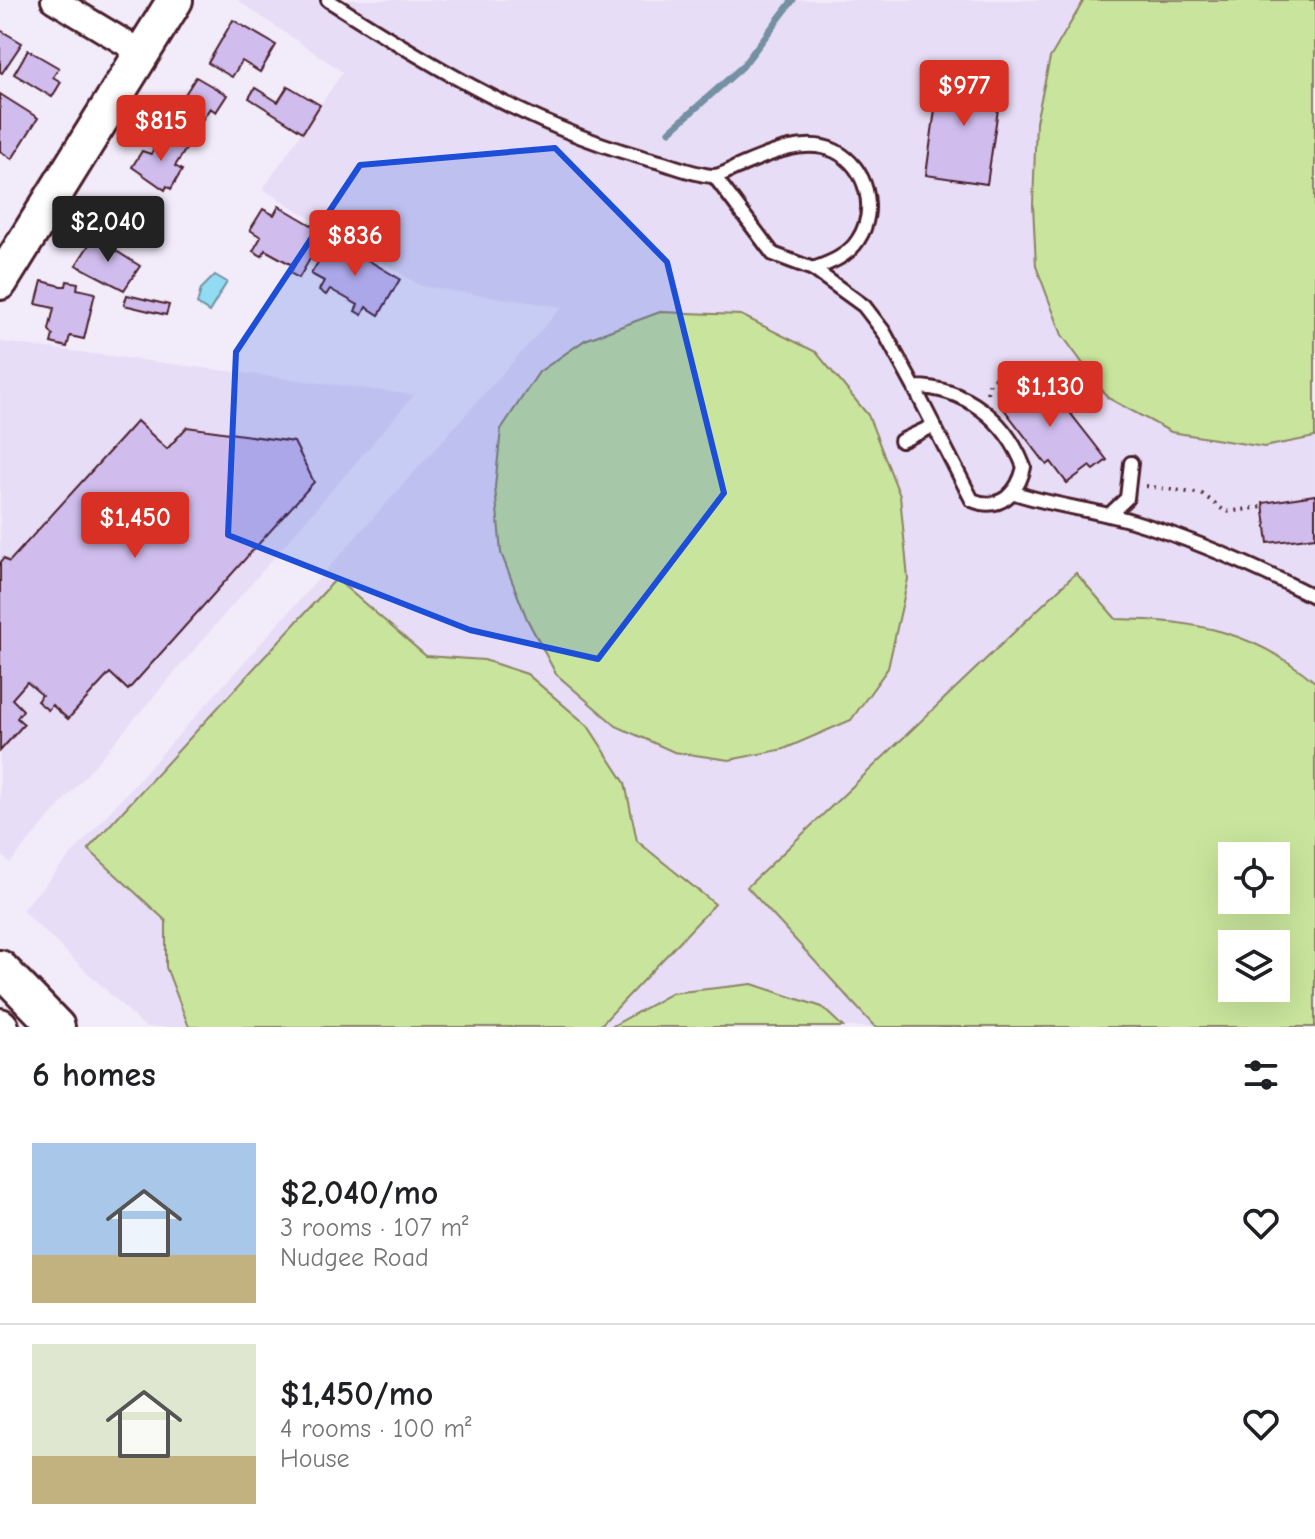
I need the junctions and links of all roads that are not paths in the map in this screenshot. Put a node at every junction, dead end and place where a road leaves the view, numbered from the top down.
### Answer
1 (54, 0) edge
2 (175, 0) edge
3 (328, 0) edge
4 (142, 53) junction
5 (715, 177) junction
6 (813, 269) junction
7 (0, 282) edge
8 (914, 387) junction
9 (933, 426) junction
10 (901, 441) dead end
11 (1131, 463) dead end
12 (1012, 492) junction
13 (1109, 515) junction
14 (1315, 597) edge
15 (0, 968) edge
16 (57, 1027) edge

1 - 4 street
2 - 4 main road
3 - 5 lane
4 - 7 main road
5 - 6 lane
5 - 6 lane
6 - 8 lane
8 - 9 lane
8 - 12 lane
9 - 10 lane
9 - 12 lane
11 - 13 lane
12 - 13 lane
13 - 14 lane
15 - 16 main road

